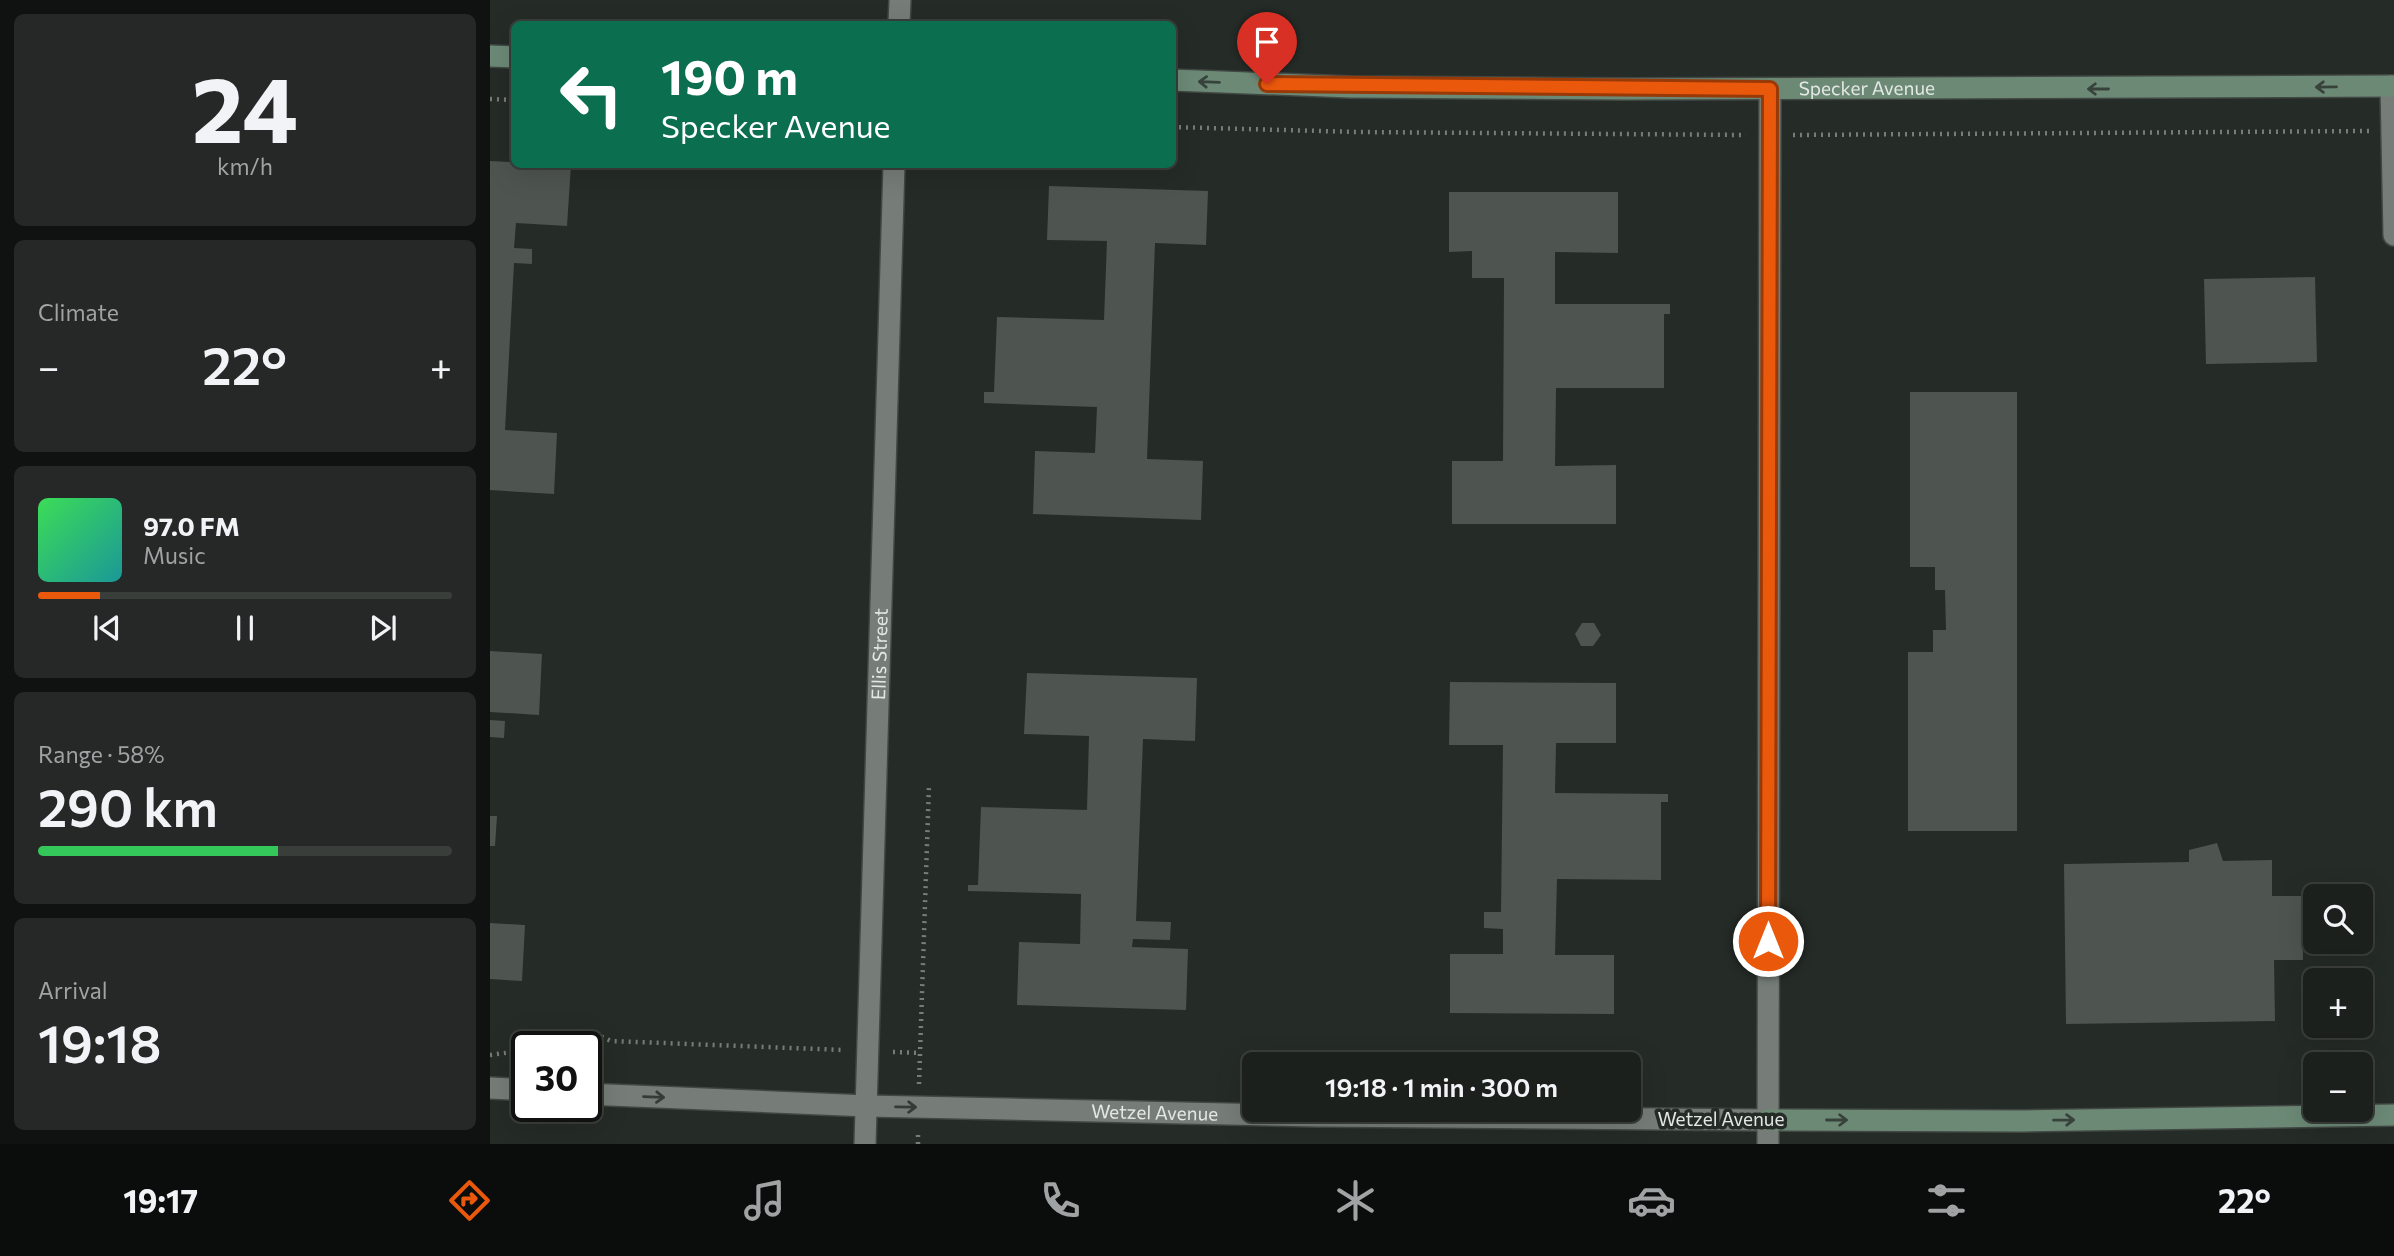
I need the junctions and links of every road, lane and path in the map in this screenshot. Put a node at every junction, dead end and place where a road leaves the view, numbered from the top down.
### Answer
1 (900, 0) edge
2 (899, 21) edge
3 (490, 56) edge
4 (511, 57) edge
5 (1176, 80) edge
6 (2392, 86) edge
7 (1770, 89) junction
8 (490, 99) edge
9 (511, 100) edge
10 (894, 168) edge
11 (2394, 235) edge
12 (929, 785) dead end
13 (602, 1037) edge
14 (868, 1051) junction
15 (511, 1052) edge
16 (920, 1053) junction
17 (490, 1055) edge
18 (490, 1088) edge
19 (511, 1089) edge
20 (602, 1095) edge
21 (867, 1106) junction
22 (918, 1107) junction
23 (2394, 1115) edge
24 (1768, 1120) junction
25 (865, 1144) edge
26 (918, 1144) edge
27 (1768, 1144) edge

1 - 2 street
3 - 4 street
7 -> 5 street, Specker Avenue
6 -> 7 street, Specker Avenue
6 - 11 street
7 - 24 street
8 - 9 path
10 - 14 street, Ellis Street
12 - 16 path
13 - 14 path
14 - 16 path
14 - 21 street, Ellis Street
15 - 17 path
16 - 22 path
18 - 19 street
20 -> 21 street, Wetzel Avenue
21 -> 22 street, Wetzel Avenue
21 - 25 street, Ellis Street
22 - 24 street, Wetzel Avenue
22 - 26 path
24 -> 23 street, Wetzel Avenue
24 - 27 street

